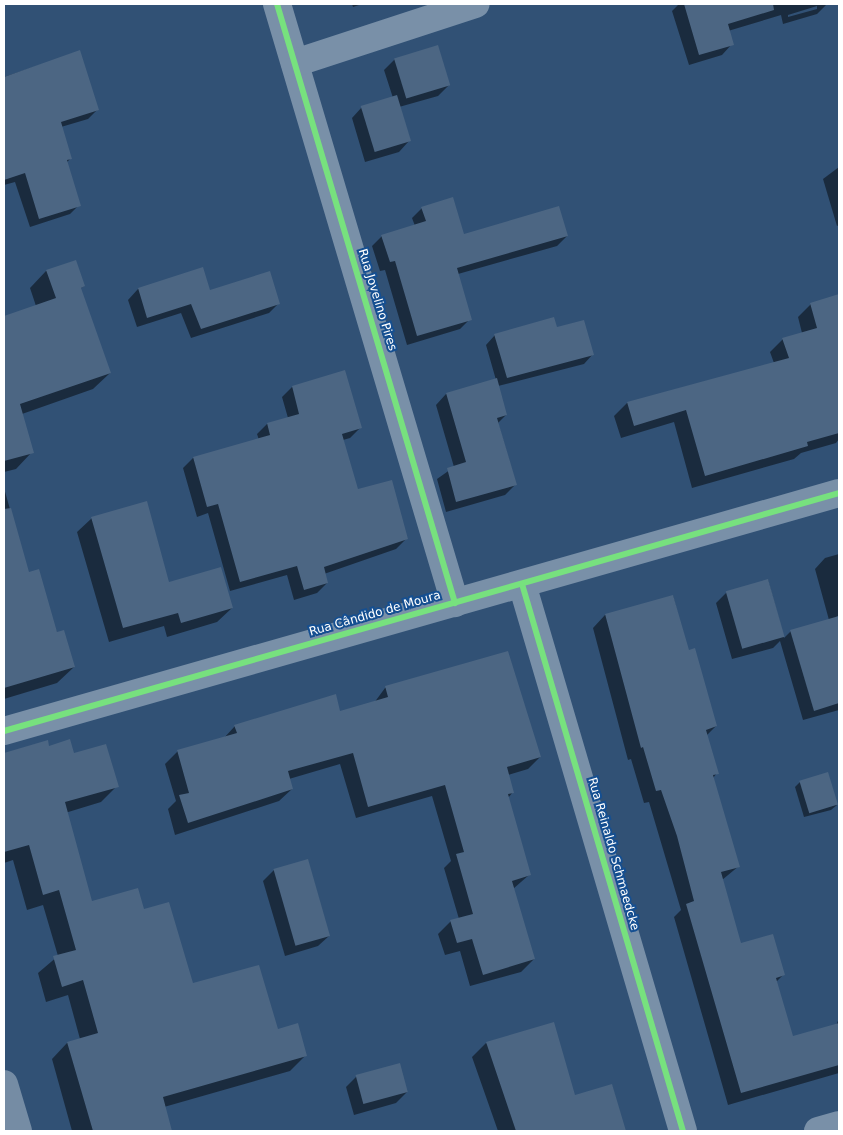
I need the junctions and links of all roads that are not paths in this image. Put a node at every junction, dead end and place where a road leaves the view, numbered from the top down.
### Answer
1 (277, 4) edge
2 (476, 4) edge
3 (295, 63) junction
4 (839, 493) edge
5 (522, 584) junction
6 (456, 603) junction
7 (4, 731) edge
8 (4, 1084) edge
9 (839, 1125) edge
10 (18, 1131) edge
11 (683, 1131) edge
12 (818, 1131) edge

1 - 3 street, Rua Jovelino Pires
2 - 3 street
3 - 6 street, Rua Jovelino Pires
4 - 5 street, Rua Cândido de Moura
5 - 6 street, Rua Cândido de Moura
5 - 11 street, Rua Reinaldo Schmaedcke
6 - 7 street, Rua Cândido de Moura
8 - 10 main road
9 - 12 street

